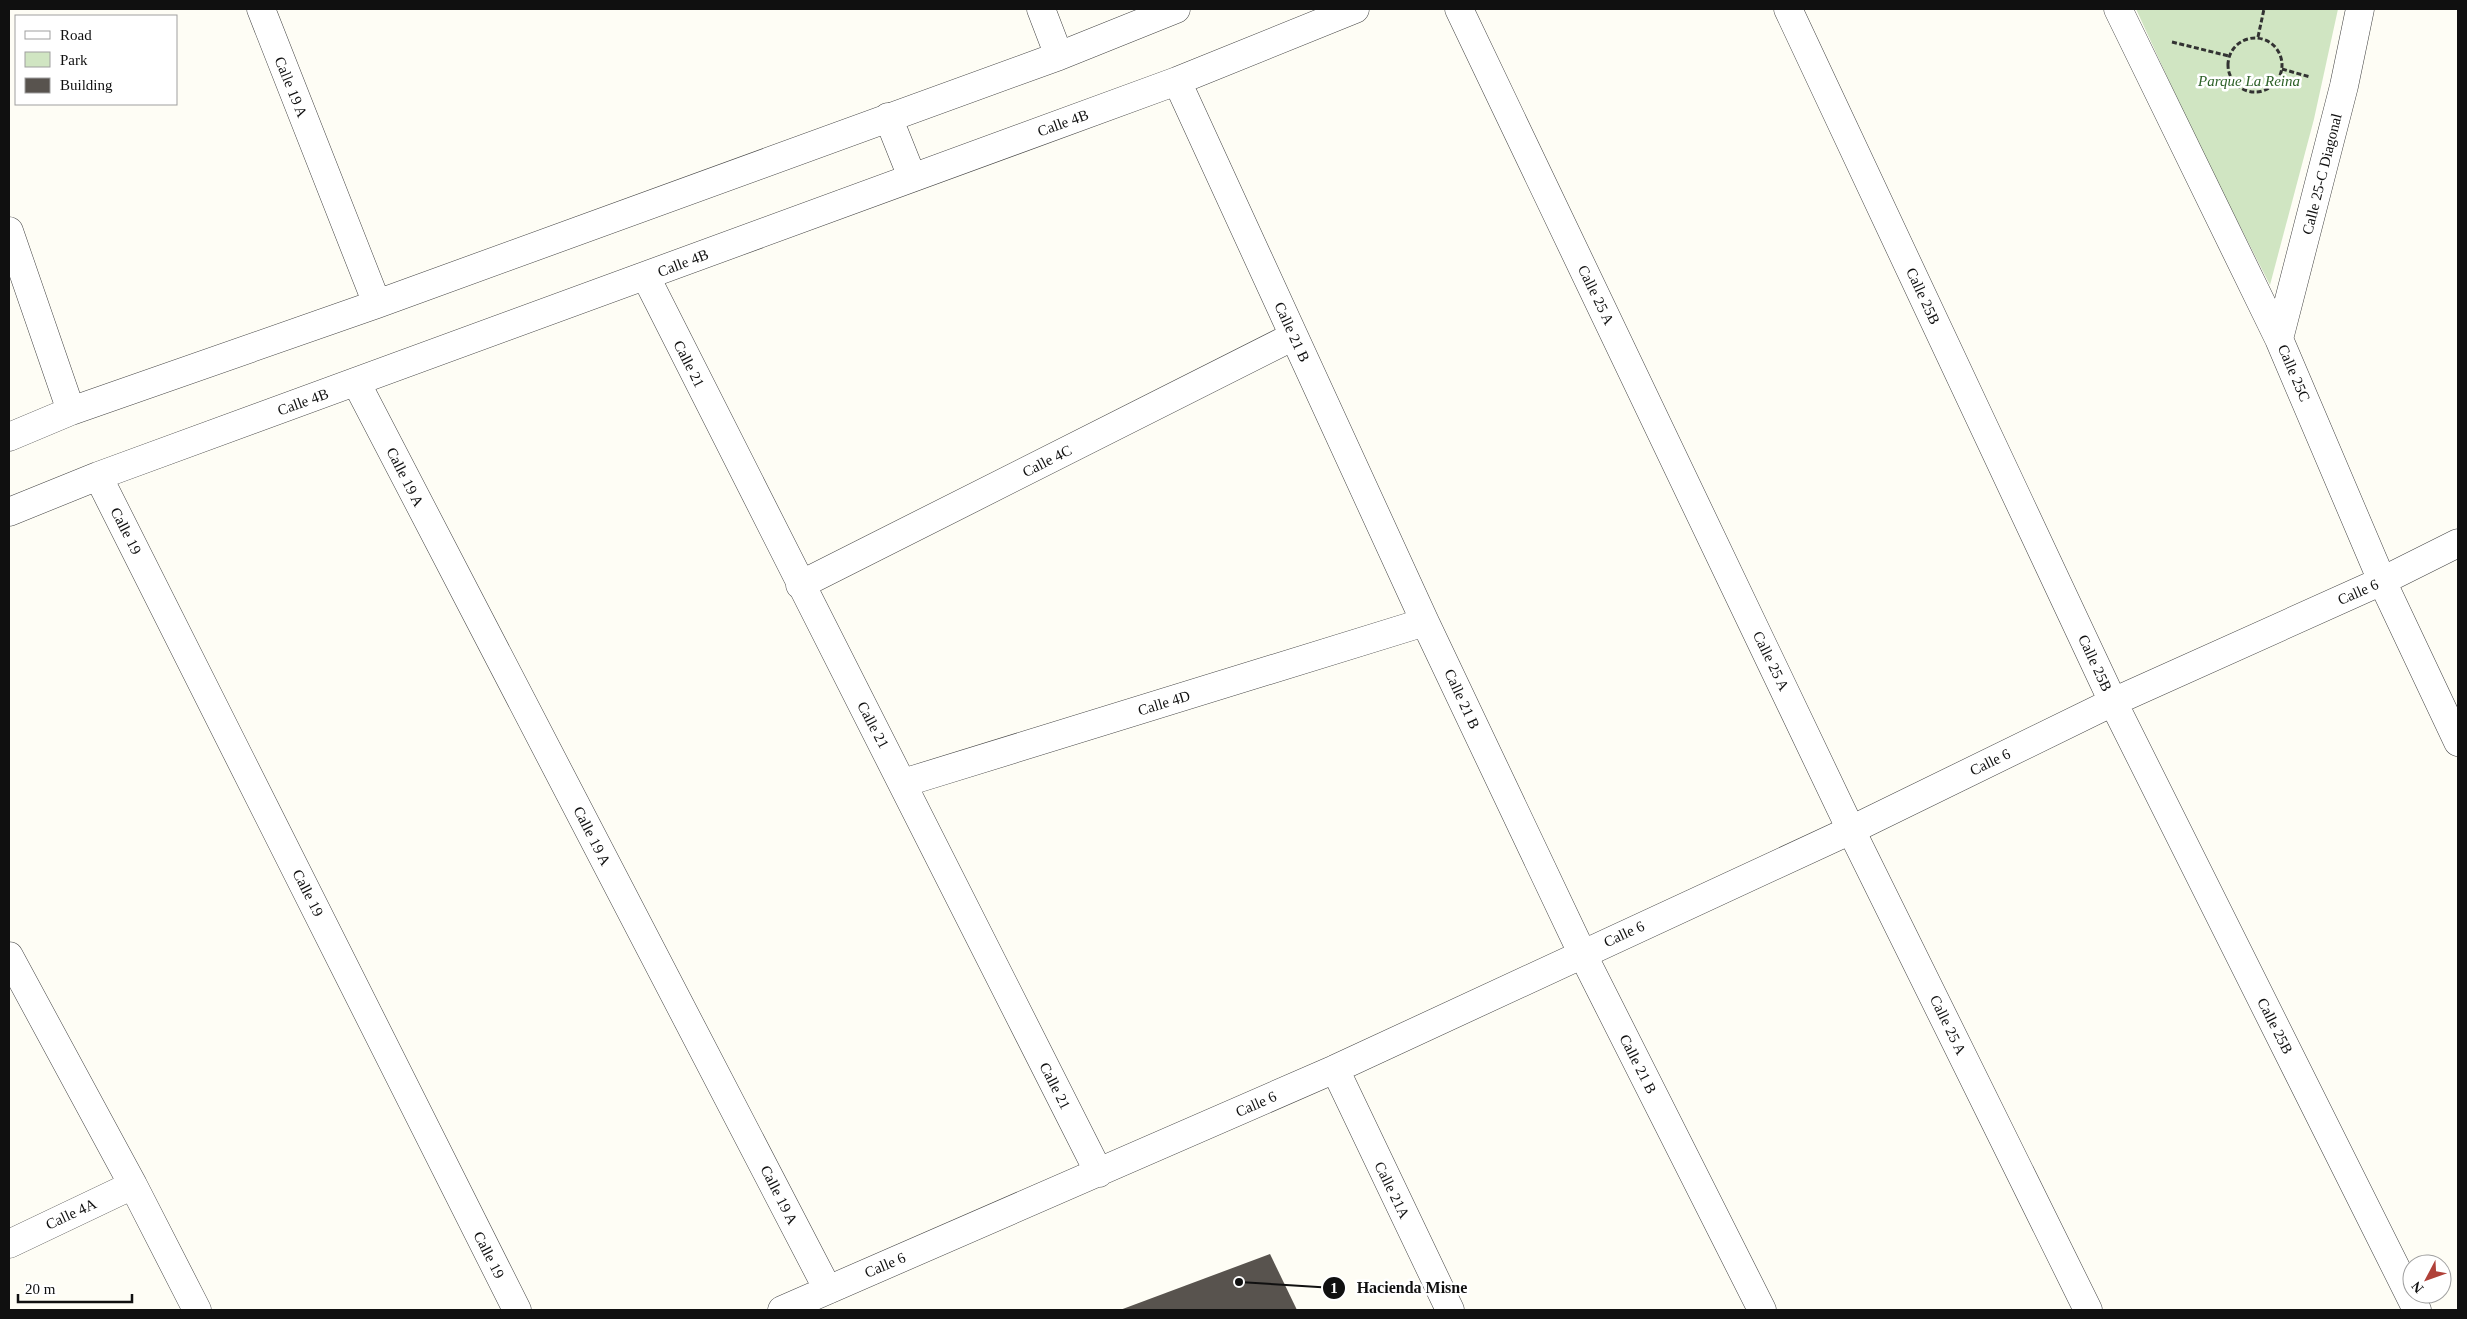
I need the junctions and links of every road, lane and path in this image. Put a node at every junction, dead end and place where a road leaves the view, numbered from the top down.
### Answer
1 (260, 9) edge
2 (1040, 9) edge
3 (1176, 9) edge
4 (1356, 9) edge
5 (1459, 9) edge
6 (1788, 9) edge
7 (2118, 9) edge
8 (2264, 9) edge
9 (2360, 9) edge
10 (2258, 37) junction
11 (2165, 40) dead end
12 (1059, 56) junction
13 (2229, 56) junction
14 (1177, 81) junction
15 (888, 118) junction
16 (912, 177) junction
17 (9, 231) edge
18 (646, 277) junction
19 (377, 304) junction
20 (1294, 336) junction
21 (2279, 339) junction
22 (356, 382) junction
23 (71, 411) junction
24 (9, 437) edge
25 (98, 476) junction
26 (9, 512) edge
27 (2458, 543) edge
28 (2382, 580) junction
29 (800, 585) junction
30 (1425, 622) junction
31 (2113, 702) junction
32 (2458, 742) edge
33 (903, 783) junction
34 (1851, 830) junction
35 (1582, 953) junction
36 (9, 956) edge
37 (1335, 1069) junction
38 (1099, 1173) junction
39 (133, 1184) junction
40 (9, 1244) edge
41 (828, 1290) junction
42 (197, 1310) edge
43 (517, 1310) edge
44 (782, 1310) edge
45 (1450, 1310) edge
46 (1762, 1310) edge
47 (2088, 1310) edge
48 (2417, 1310) edge

1 - 19 street, Calle 19 A
2 - 12 street
3 - 12 street
4 - 14 street, Calle 4B
5 - 34 street, Calle 25 A
6 - 31 street, Calle 25B
7 - 21 street, Calle 25C
8 - 10 path
9 - 21 street, Calle 25-C Diagonal
10 - 13 path
10 - 13 path
11 - 13 path
12 - 15 street
14 - 16 street, Calle 4B
14 - 20 street, Calle 21 B
15 - 16 street
15 - 19 street
16 - 18 street, Calle 4B
17 - 23 street
18 - 22 street, Calle 4B
18 - 29 street, Calle 21
19 - 23 street
20 - 29 street, Calle 4C
20 - 30 street, Calle 21 B
21 - 28 street, Calle 25C
22 - 25 street, Calle 4B
22 - 41 street, Calle 19 A
23 - 24 street
25 - 26 street, Calle 4B
25 - 43 street, Calle 19
27 - 28 street, Calle 6
28 - 31 street, Calle 6
28 - 32 street, Calle 25C
29 - 33 street, Calle 21
30 - 33 street, Calle 4D
30 - 35 street, Calle 21 B
31 - 34 street, Calle 6
31 - 48 street, Calle 25B
33 - 38 street, Calle 21
34 - 35 street, Calle 6
34 - 47 street, Calle 25 A
35 - 37 street, Calle 6
35 - 46 street, Calle 21 B
36 - 39 street
37 - 38 street, Calle 6
37 - 45 street, Calle 21A
38 - 41 street, Calle 6
39 - 40 street, Calle 4A
39 - 42 street
41 - 44 street, Calle 6

